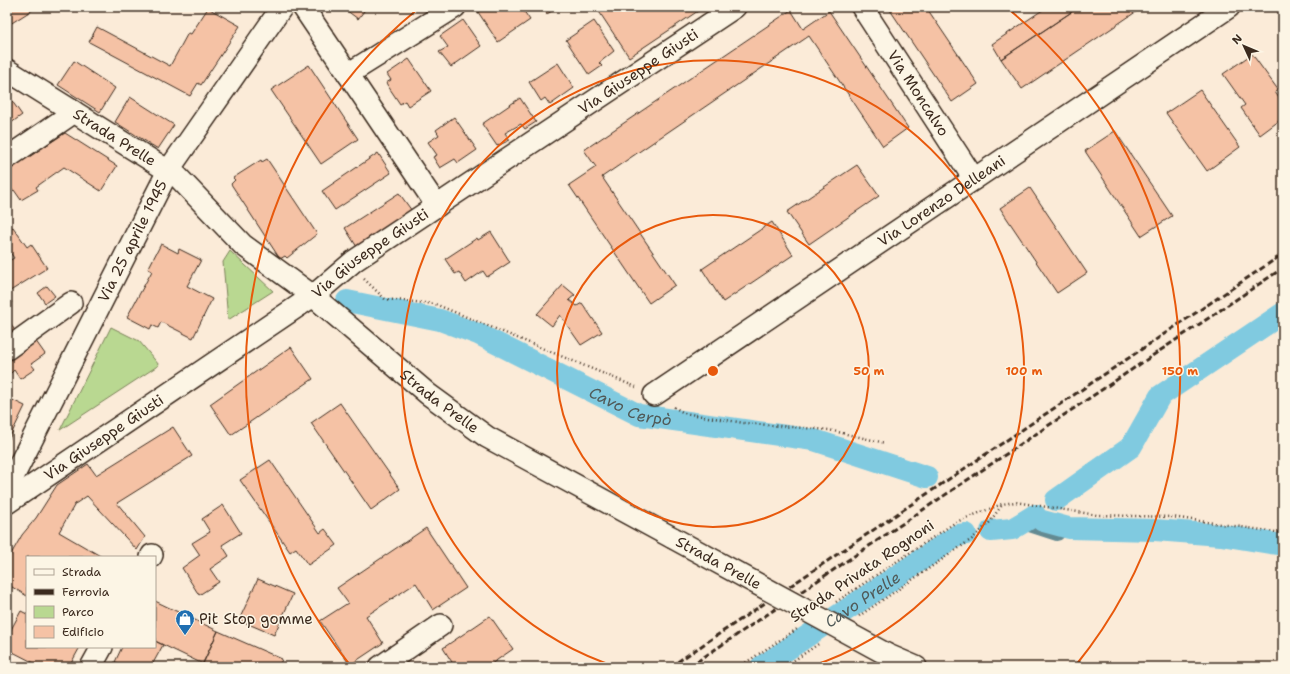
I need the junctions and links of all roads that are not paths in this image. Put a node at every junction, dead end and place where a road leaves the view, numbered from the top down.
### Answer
1 (282, 7) edge
2 (303, 7) edge
3 (455, 7) edge
4 (736, 7) edge
5 (862, 7) edge
6 (1229, 7) edge
7 (7, 70) edge
8 (348, 74) junction
9 (73, 111) junction
10 (7, 158) edge
11 (168, 171) junction
12 (974, 179) junction
13 (437, 206) junction
14 (313, 296) junction
15 (71, 303) dead end
16 (7, 349) edge
17 (654, 395) road end
18 (7, 489) edge
19 (7, 503) edge
20 (441, 625) dead end
21 (101, 648) edge
22 (91, 667) edge
23 (380, 667) edge
24 (916, 667) edge

1 - 11 street, Via 25 aprile 1945
2 - 8 street
3 - 8 street
4 - 13 street, Via Giuseppe Giusti
5 - 12 street, Via Moncalvo
6 - 12 street, Via Lorenzo Delleani
7 - 9 street, Strada Prelle
8 - 13 street
9 - 10 street
9 - 11 street, Strada Prelle
11 - 14 street, Strada Prelle
11 - 18 street, Via 25 aprile 1945
12 - 17 street, Via Lorenzo Delleani
13 - 14 street, Via Giuseppe Giusti
14 - 19 street, Via Giuseppe Giusti
14 - 24 street, Strada Prelle, bridge
15 - 16 street
20 - 23 street
21 - 22 street

